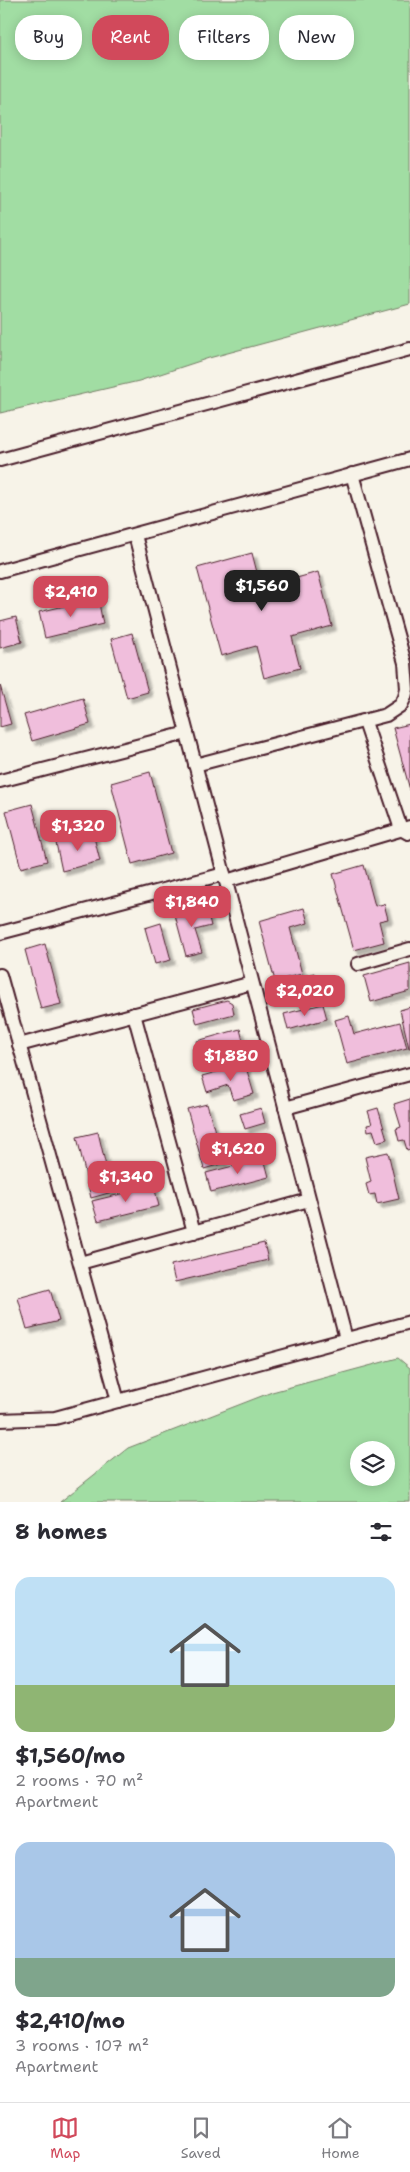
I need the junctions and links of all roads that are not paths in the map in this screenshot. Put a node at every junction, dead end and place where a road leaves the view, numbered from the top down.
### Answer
1 (410, 349) edge
2 (410, 459) edge
3 (0, 460) edge
4 (352, 474) junction
5 (135, 535) junction
6 (0, 571) edge
7 (365, 722) junction
8 (187, 733) junction
9 (195, 765) junction
10 (0, 781) edge
11 (407, 830) edge
12 (225, 877) junction
13 (0, 933) edge
14 (410, 949) edge
15 (358, 964) dead end
16 (0, 976) edge
17 (252, 983) junction
18 (134, 1014) junction
19 (20, 1045) junction
20 (410, 1074) edge
21 (285, 1108) junction
22 (309, 1200) junction
23 (194, 1232) junction
24 (80, 1263) junction
25 (410, 1322) edge
26 (346, 1339) junction
27 (118, 1400) junction
28 (0, 1420) edge

1 - 3 lane
2 - 4 lane
4 - 5 lane
4 - 7 lane
5 - 6 lane
5 - 8 lane
7 - 9 lane
7 - 11 lane
8 - 9 lane
8 - 10 lane
9 - 12 lane
11 - 12 lane
12 - 13 lane
12 - 17 lane
14 - 15 lane
16 - 19 lane
17 - 18 lane
17 - 21 lane
18 - 19 lane
18 - 23 lane
19 - 24 lane
20 - 21 lane
21 - 22 lane
22 - 23 lane
22 - 26 lane
23 - 24 lane
24 - 27 lane
25 - 26 lane
26 - 27 lane
27 - 28 lane

